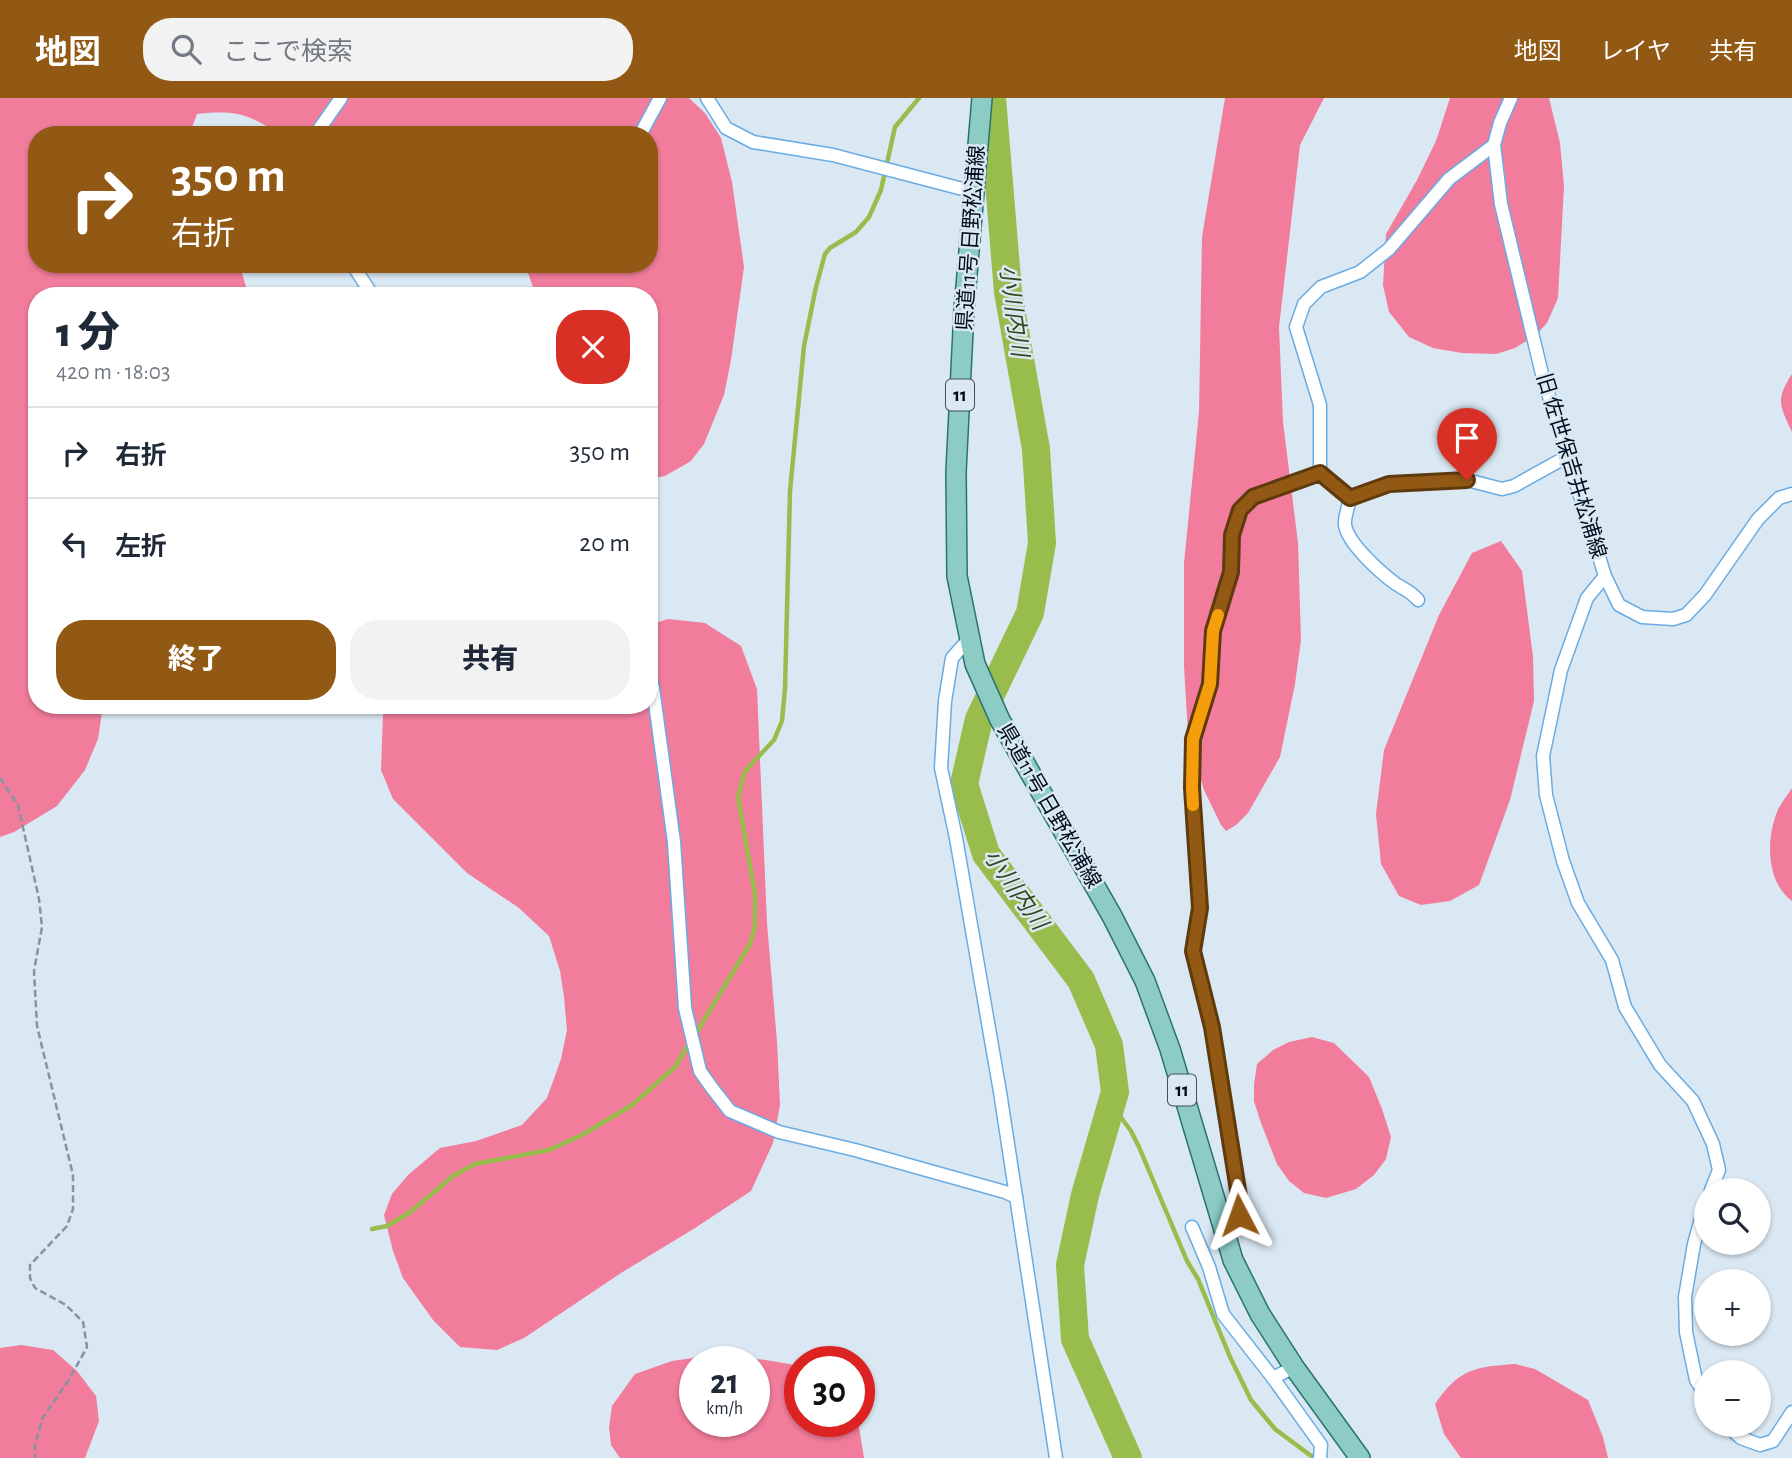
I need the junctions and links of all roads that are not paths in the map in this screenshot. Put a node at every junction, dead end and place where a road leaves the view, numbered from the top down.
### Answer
1 (341, 98) edge
2 (660, 98) edge
3 (707, 98) edge
4 (982, 98) edge
5 (1511, 98) edge
6 (321, 126) edge
7 (645, 126) edge
8 (1493, 145) junction
9 (974, 192) junction
10 (1568, 456) junction
11 (1320, 473) junction
12 (1792, 494) edge
13 (1350, 498) junction
14 (1605, 576) junction
15 (1418, 600) dead end
16 (969, 639) junction
17 (657, 714) edge
18 (1716, 1178) edge
19 (1016, 1197) junction
20 (1222, 1223) junction
21 (1192, 1227) dead end
22 (1694, 1244) edge
23 (1294, 1367) junction
24 (1694, 1370) edge
25 (1273, 1378) junction
26 (1792, 1412) edge
27 (1740, 1437) edge
28 (1320, 1454) edge
29 (1056, 1458) edge
30 (1360, 1458) edge

1 - 6 street
2 - 7 street
3 - 9 street
4 - 9 main road, 県道11号 日野松浦線 / 11
5 - 8 street, 旧 佐世保吉井松浦線
8 - 10 street, 旧 佐世保吉井松浦線
8 - 11 street
9 - 16 main road, 県道11号 日野松浦線 / 11
10 - 13 street
10 - 14 street, 旧 佐世保吉井松浦線
11 - 13 street
11 - 20 street
12 - 14 street, 旧 佐世保吉井松浦線
13 - 15 street
14 - 18 street
16 - 19 street
16 - 20 main road, 県道11号 日野松浦線 / 11
17 - 19 street
19 - 29 street
20 - 23 main road, 県道11号 日野松浦線 / 11
21 - 25 street
22 - 24 street
23 - 25 street
23 - 30 main road, 県道11号 日野松浦線 / 11
25 - 28 street
26 - 27 street

